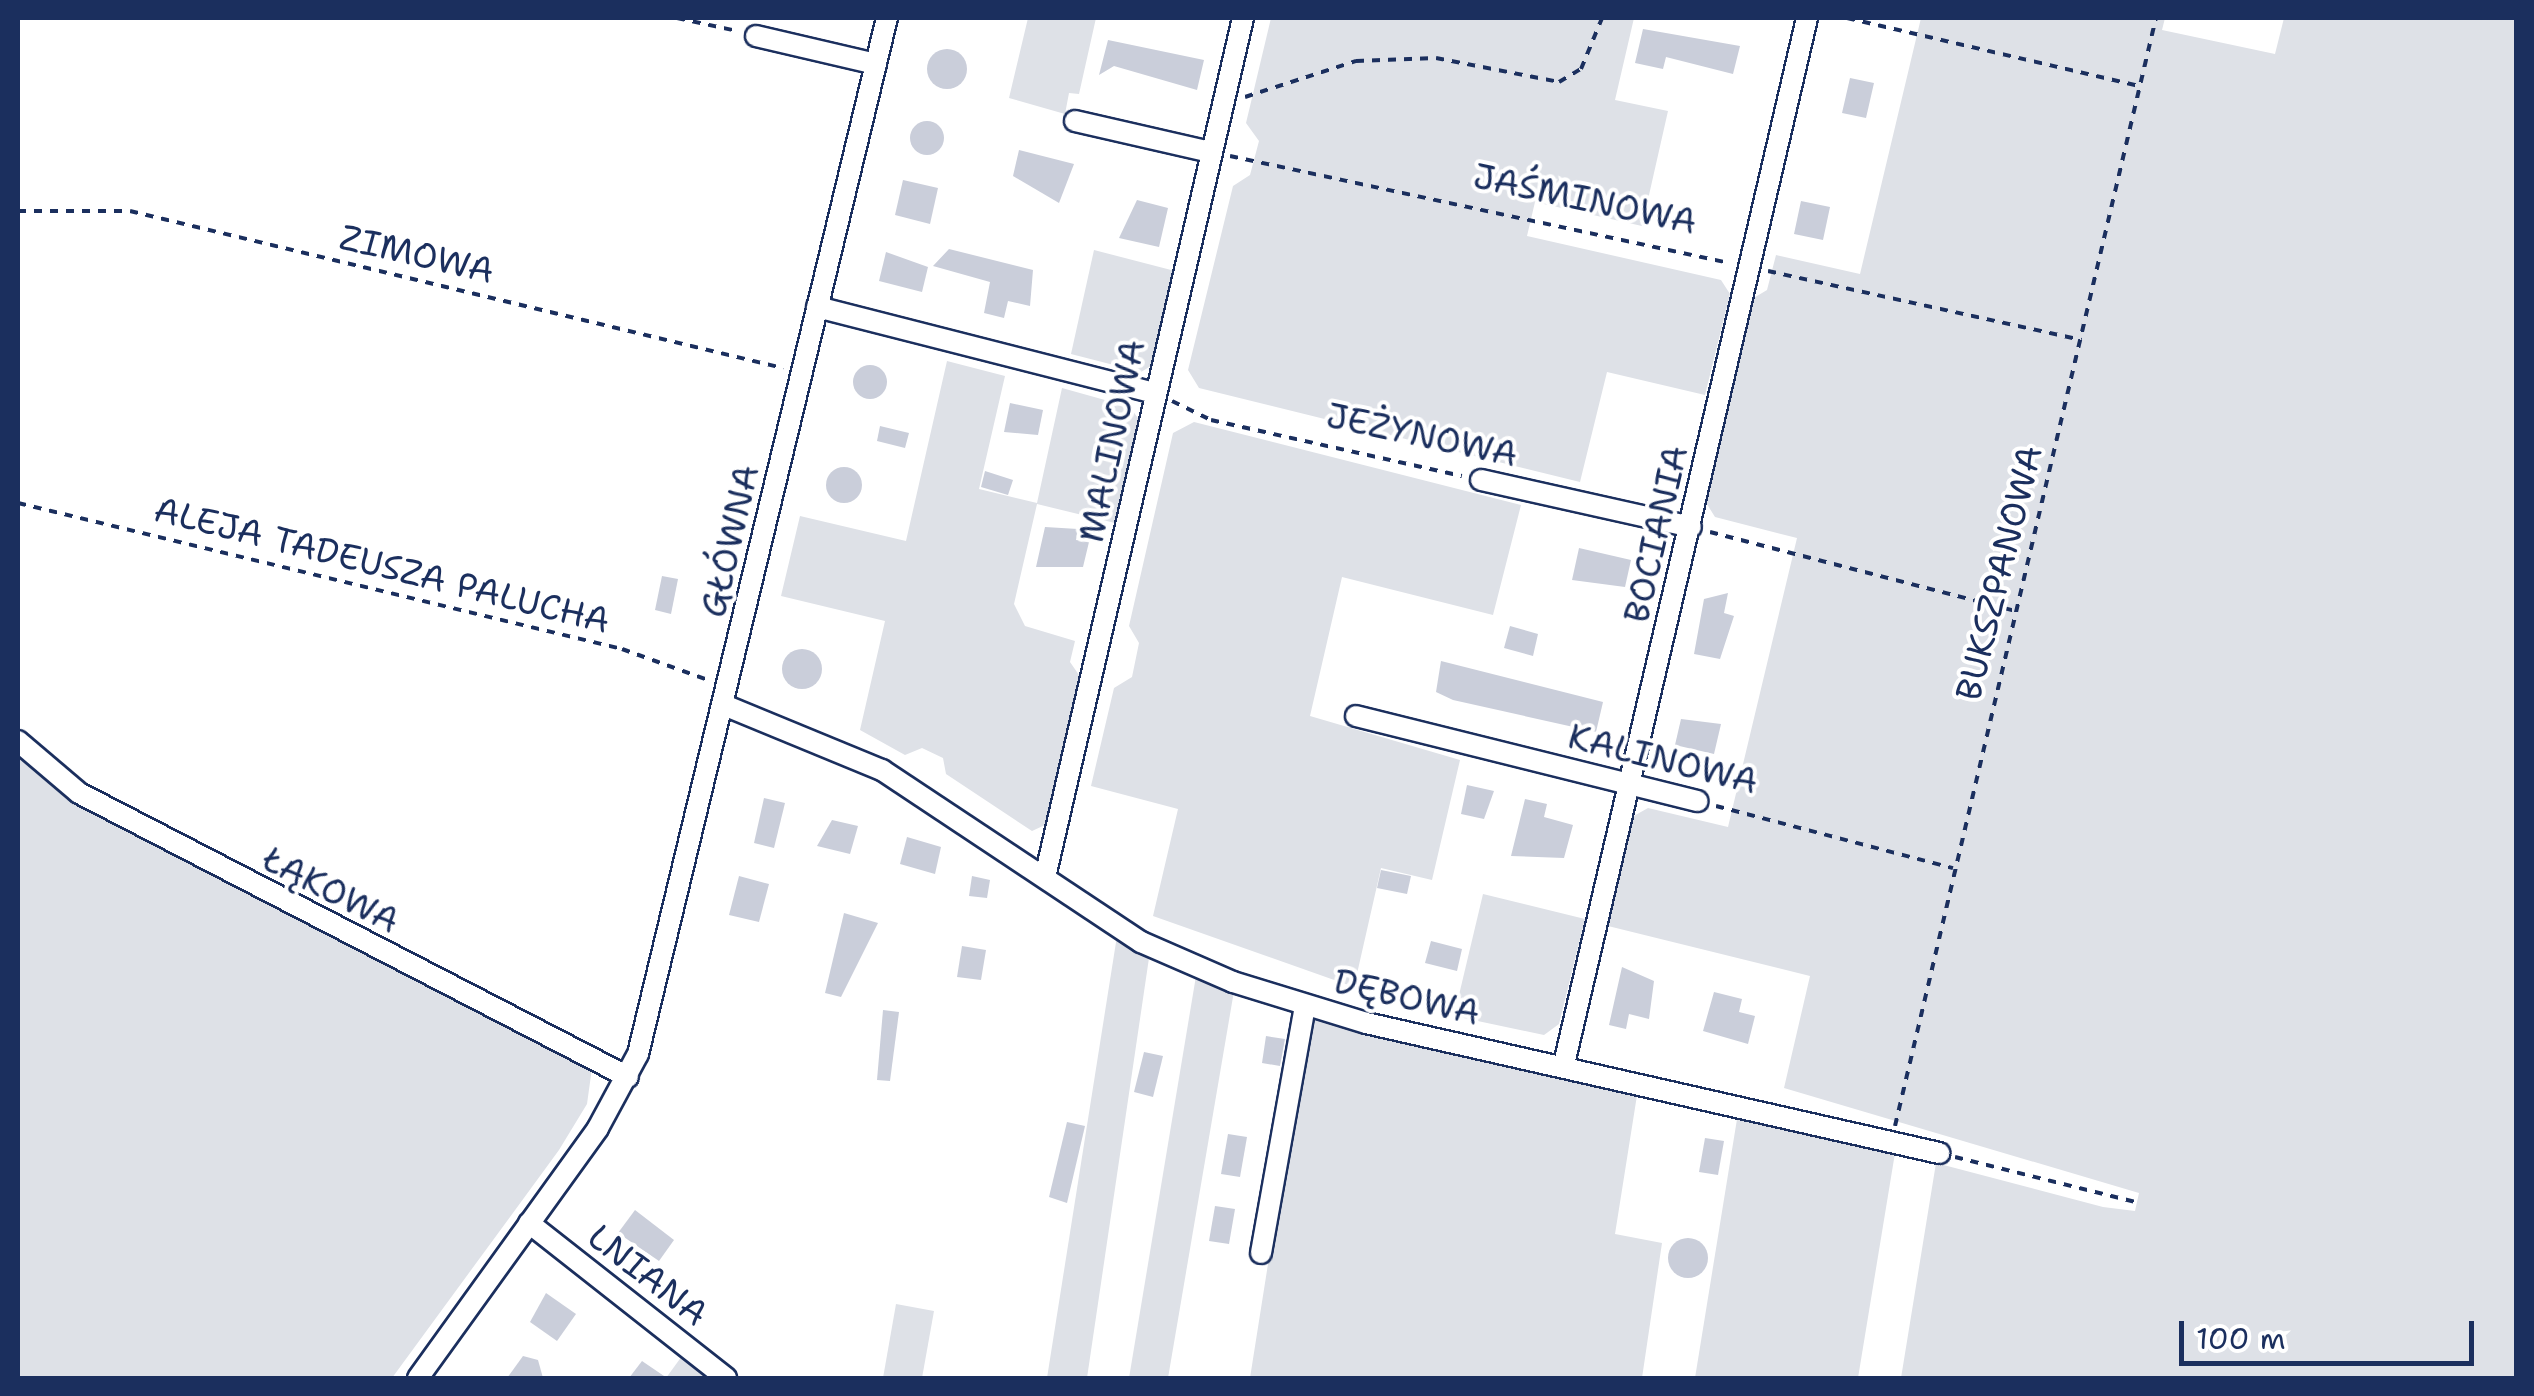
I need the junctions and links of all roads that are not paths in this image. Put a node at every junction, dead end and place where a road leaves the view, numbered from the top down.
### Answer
1 (888, 18) edge
2 (1243, 18) edge
3 (1806, 18) edge
4 (756, 36) road end
5 (876, 64) junction
6 (1074, 122) dead end
7 (1210, 152) junction
8 (818, 307) junction
9 (1154, 393) junction
10 (1482, 480) road end
11 (1691, 528) junction
12 (725, 701) junction
13 (1356, 716) dead end
14 (18, 741) edge
15 (1633, 785) junction
16 (1698, 801) road end
17 (1045, 877) junction
18 (1305, 1007) junction
19 (1564, 1064) junction
20 (628, 1078) junction
21 (1939, 1152) road end
22 (529, 1223) junction
23 (1260, 1253) dead end
24 (418, 1378) edge
25 (726, 1378) edge

1 - 5 street, GŁÓWNA
2 - 7 street, MALINOWA
3 - 11 street, BOCIANIA
4 - 5 street
5 - 8 street, GŁÓWNA
6 - 7 street
7 - 9 street, MALINOWA
8 - 9 street
8 - 12 street, GŁÓWNA
9 - 17 street, MALINOWA
10 - 11 street, JEŻYNOWA
11 - 15 street, BOCIANIA
12 - 17 street, DĘBOWA
12 - 20 street, GŁÓWNA
13 - 15 street, KALINOWA
14 - 20 street, ŁĄKOWA
15 - 16 street, KALINOWA
15 - 19 street, BOCIANIA
17 - 18 street, DĘBOWA
18 - 19 street, DĘBOWA
18 - 23 street
19 - 21 street, DĘBOWA
20 - 22 street, GŁÓWNA
22 - 24 street, GŁÓWNA
22 - 25 street, LNIANA

